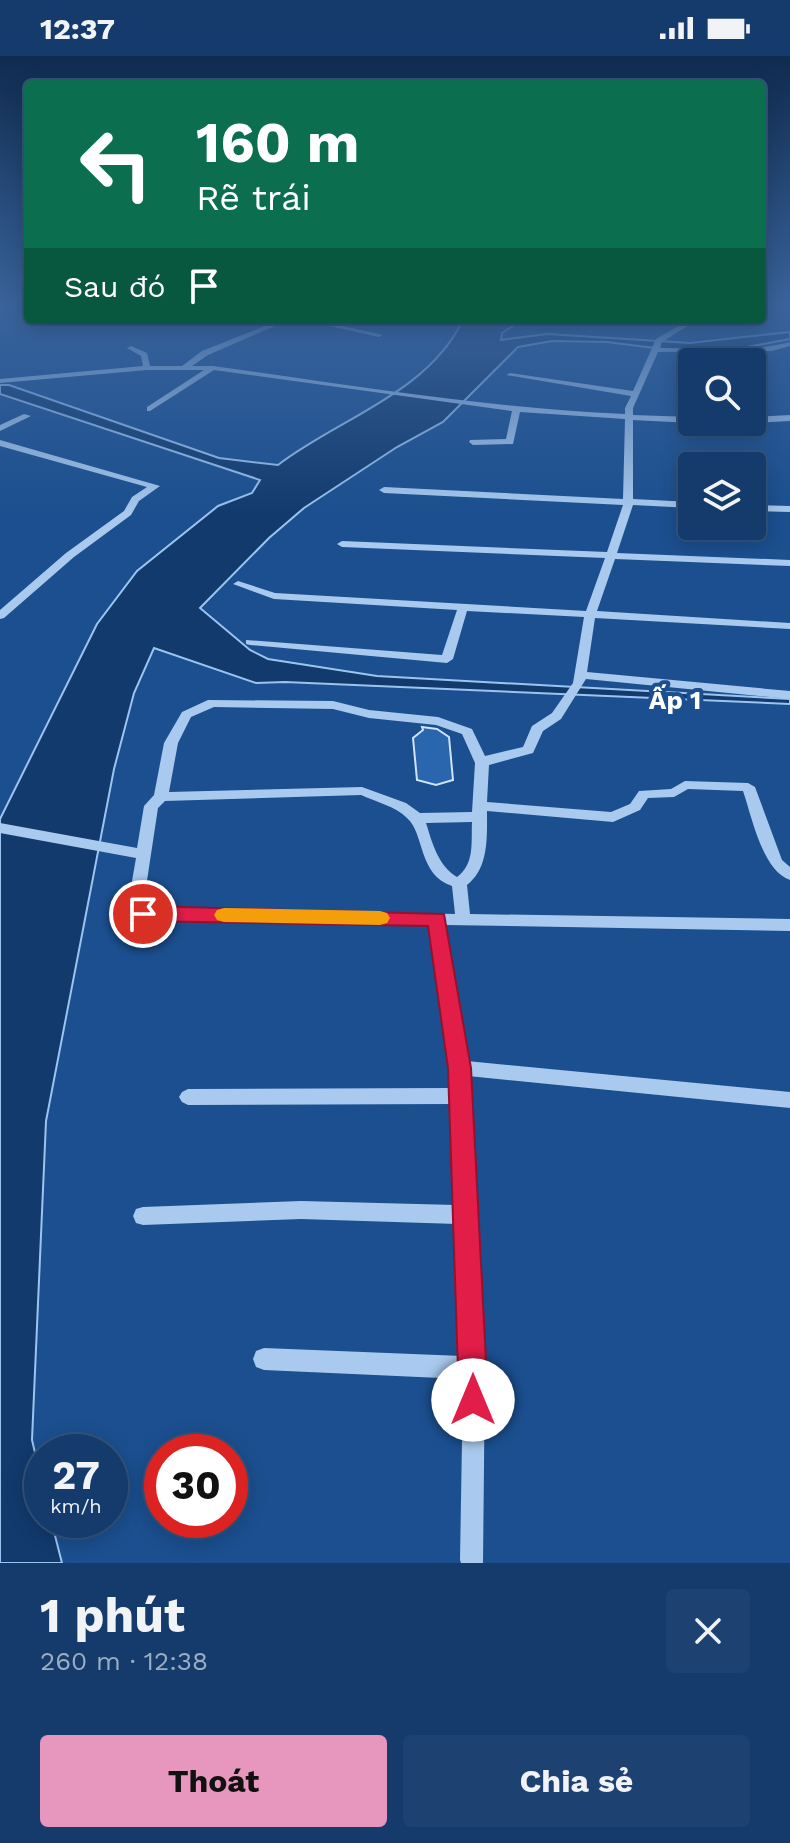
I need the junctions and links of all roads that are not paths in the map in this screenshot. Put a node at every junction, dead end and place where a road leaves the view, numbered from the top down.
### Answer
1 (44, 375) edge
2 (202, 375) edge
3 (265, 375) edge
4 (512, 375) edge
5 (644, 375) edge
6 (0, 381) edge
7 (636, 394) junction
8 (150, 409) dead end
9 (516, 409) junction
10 (629, 414) junction
11 (27, 416) dead end
12 (790, 418) edge
13 (678, 419) edge
14 (766, 419) edge
15 (0, 428) edge
16 (473, 442) dead end
17 (0, 443) edge
18 (384, 490) dead end
19 (628, 501) junction
20 (678, 504) edge
21 (766, 508) edge
22 (790, 509) edge
23 (353, 537) dead end
24 (342, 544) dead end
25 (391, 546) junction
26 (610, 553) junction
27 (790, 563) edge
28 (238, 584) dead end
29 (463, 607) junction
30 (590, 615) junction
31 (0, 616) edge
32 (790, 626) edge
33 (250, 642) dead end
34 (576, 684) junction
35 (790, 695) edge
36 (482, 763) junction
37 (161, 797) junction
38 (480, 812) junction
39 (417, 818) junction
40 (0, 828) edge
41 (143, 854) junction
42 (790, 875) edge
43 (459, 883) junction
44 (437, 919) junction
45 (463, 920) junction
46 (790, 925) edge
47 (459, 1068) junction
48 (460, 1096) junction
49 (188, 1097) dead end
50 (790, 1100) edge
51 (465, 1215) junction
52 (143, 1216) dead end
53 (264, 1359) dead end
54 (474, 1368) junction
55 (472, 1560) dead end

1 - 6 street
2 - 8 street
3 - 9 street
4 - 7 street
5 - 7 street
7 - 10 street
9 - 10 street
9 - 16 street
10 - 13 street
10 - 19 street
11 - 15 street
12 - 14 street
17 - 31 street
18 - 19 street
19 - 20 street
19 - 26 street
21 - 22 street
23 - 25 street
24 - 25 street
25 - 26 street
26 - 27 street
26 - 30 street
28 - 29 street
29 - 30 street
29 - 33 street
30 - 32 street
30 - 34 street
34 - 35 street
34 - 36 street
36 - 37 street
36 - 38 street
37 - 39 street
37 - 41 street
38 - 39 street
38 - 42 street
38 - 43 street
39 - 43 street
40 - 41 street
41 - 44 street
43 - 45 street
44 - 45 street
44 - 47 street
45 - 46 street
47 - 48 street
47 - 50 street
48 - 49 street
48 - 51 street
51 - 52 street
51 - 54 street
53 - 54 street
54 - 55 street

